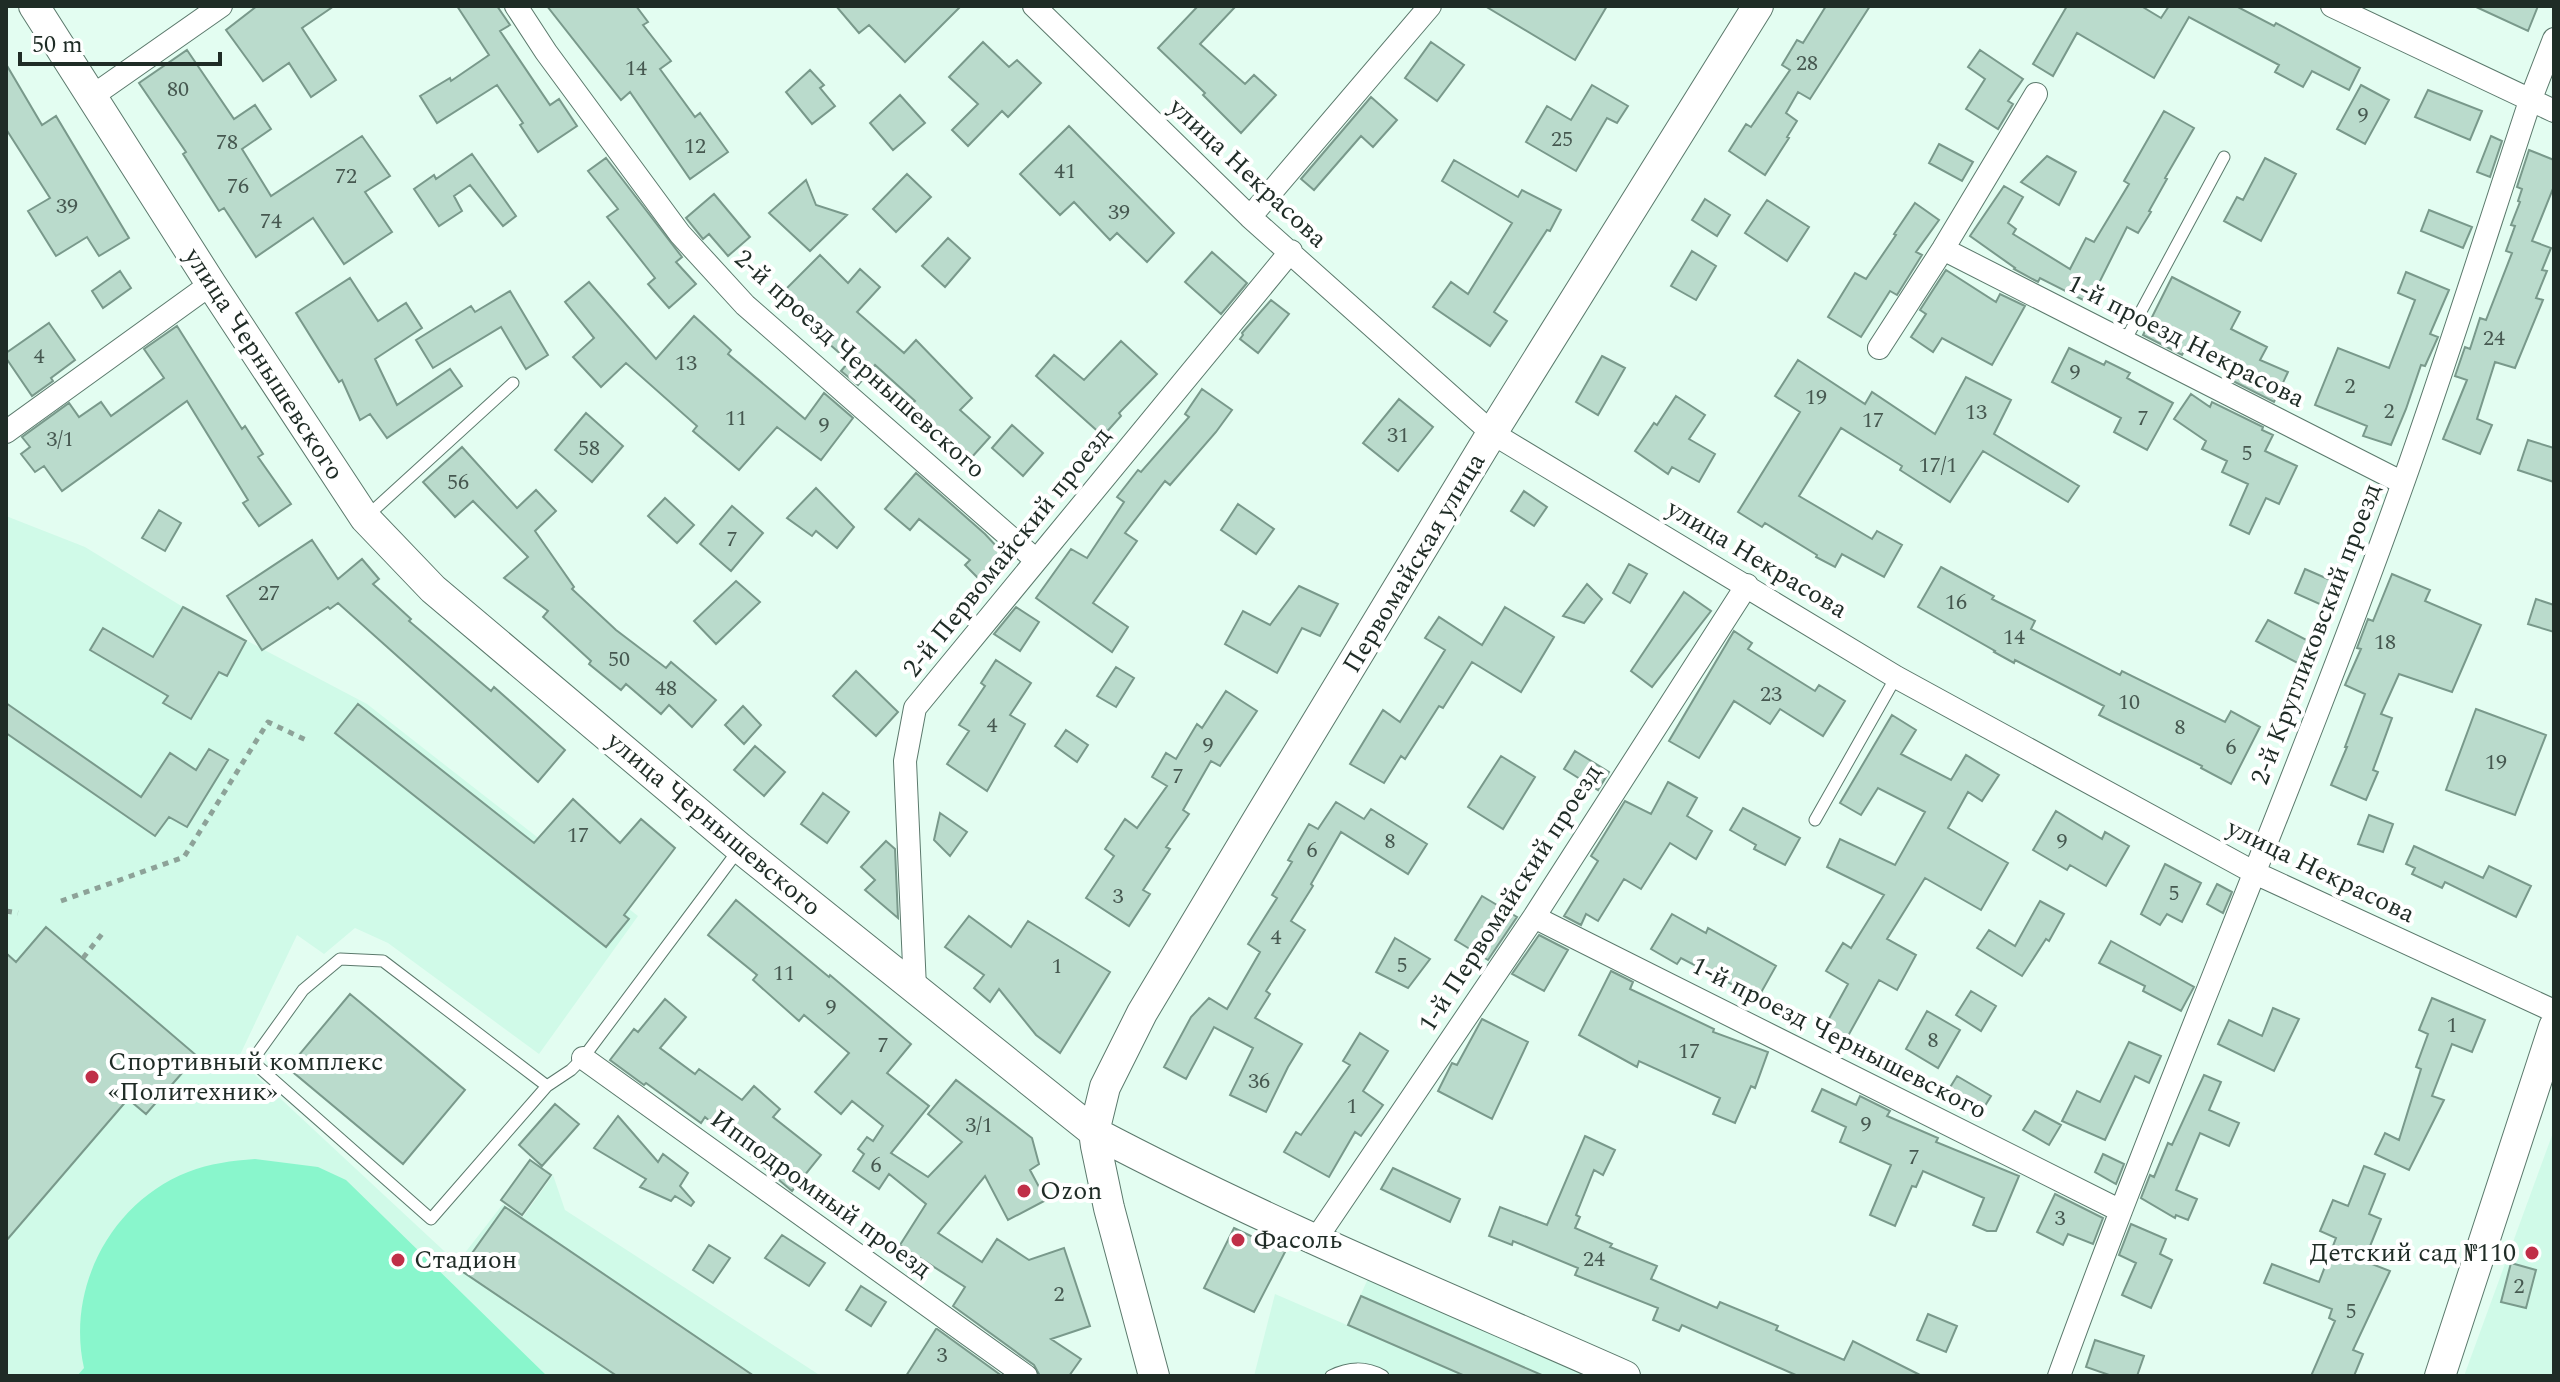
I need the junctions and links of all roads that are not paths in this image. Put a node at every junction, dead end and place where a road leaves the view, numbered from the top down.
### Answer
1 (34, 6) edge
2 (221, 6) edge
3 (516, 6) edge
4 (1034, 6) edge
5 (1430, 6) edge
6 (1758, 6) edge
7 (2332, 6) edge
8 (2554, 39) edge
9 (2036, 94) dead end
10 (91, 97) junction
11 (2530, 101) junction
12 (2554, 111) edge
13 (2224, 157) dead end
14 (1250, 217) junction
15 (1943, 249) junction
16 (1291, 251) junction
17 (211, 284) junction
18 (2125, 341) junction
19 (1879, 348) dead end
20 (513, 383) dead end
21 (6, 432) edge
22 (1492, 433) junction
23 (2403, 483) junction
24 (365, 518) junction
25 (1036, 560) junction
26 (1747, 585) junction
27 (1896, 677) junction
28 (1815, 820) dead end
29 (740, 848) junction
30 (2255, 873) junction
31 (1534, 917) junction
32 (915, 988) junction
33 (2554, 1011) edge
34 (2554, 1027) edge
35 (583, 1058) junction
36 (547, 1086) junction
37 (1094, 1132) junction
38 (2119, 1210) junction
39 (1316, 1239) junction
40 (1382, 1375) edge
41 (1026, 1376) edge
42 (1154, 1376) edge
43 (1331, 1376) edge
44 (1625, 1376) edge
45 (2059, 1376) edge
46 (2440, 1376) edge

1 - 10 street, улица Чернышевского
2 - 10 street
3 - 25 street, 2-й проезд Чернышевского
4 - 14 street, улица Некрасова
5 - 14 street
6 - 22 street, Первомайская улица
7 - 11 street
8 - 11 street, 2-й Кругликовский проезд
9 - 15 street
10 - 17 street, улица Чернышевского
11 - 12 street
11 - 23 street, 2-й Кругликовский проезд
13 - 18 lane
14 - 16 street, улица Некрасова
15 - 18 street, 1-й проезд Некрасова
15 - 19 street
16 - 22 street, улица Некрасова
16 - 25 street, 2-й Первомайский проезд
17 - 21 street
17 - 24 street, улица Чернышевского
18 - 23 street, 1-й проезд Некрасова
20 - 24 lane
22 - 26 street, улица Некрасова
22 - 37 street, Первомайская улица
23 - 30 street, 2-й Кругликовский проезд
24 - 29 street, улица Чернышевского
25 - 32 street, 2-й Первомайский проезд
26 - 27 street, улица Некрасова
26 - 31 street, 1-й Первомайский проезд
27 - 28 lane
27 - 30 street, улица Некрасова
29 - 32 street, улица Чернышевского
29 - 35 lane
30 - 33 street, улица Некрасова
30 - 38 street, 2-й Кругликовский проезд
31 - 38 street, 1-й проезд Чернышевского
31 - 39 street, 1-й Первомайский проезд
32 - 37 street, улица Чернышевского
34 - 46 street
35 - 36 lane
35 - 41 street, Ипподромный проезд
36 - 36 lane
37 - 39 street, улица Чернышевского
37 - 42 street
38 - 45 street, 2-й Кругликовский проезд
39 - 44 street, улица Чернышевского
40 - 43 lane

